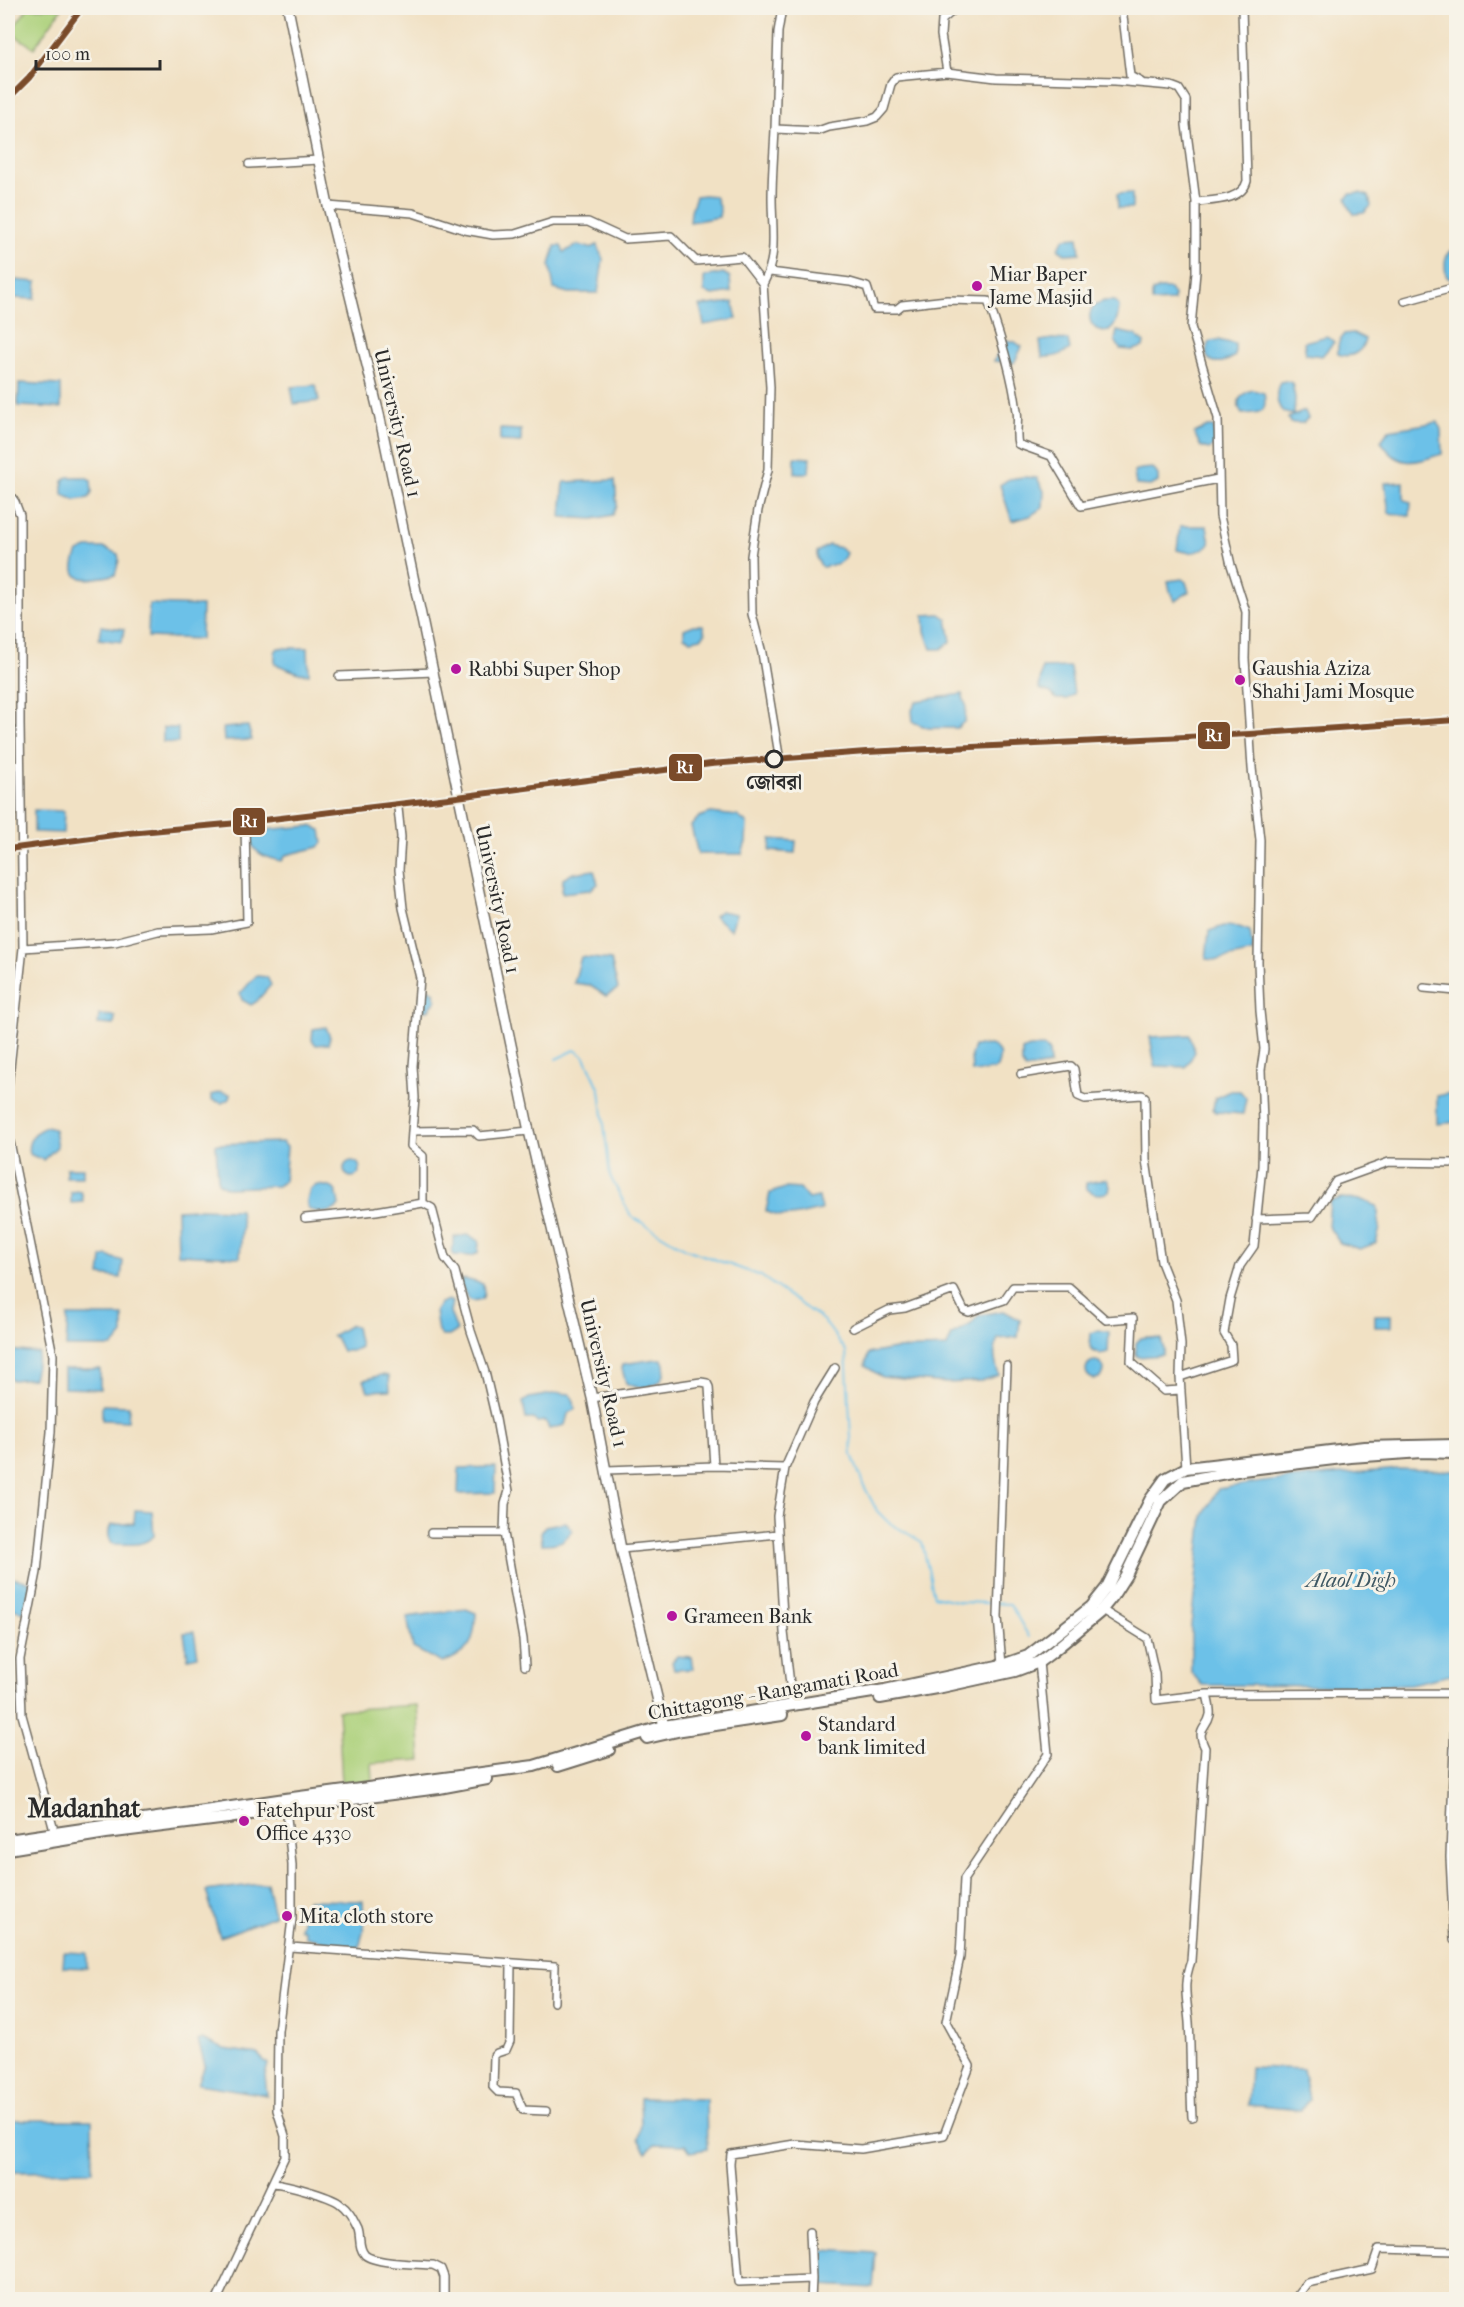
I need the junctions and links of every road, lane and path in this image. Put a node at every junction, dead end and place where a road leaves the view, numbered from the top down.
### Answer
1 (288, 8) edge
2 (782, 8) edge
3 (956, 8) edge
4 (1122, 8) edge
5 (1242, 8) edge
6 (947, 72) junction
7 (1143, 83) junction
8 (775, 129) junction
9 (319, 160) junction
10 (249, 164) dead end
11 (1196, 202) junction
12 (328, 206) junction
13 (770, 272) junction
14 (763, 284) junction
15 (1456, 287) edge
16 (1405, 301) dead end
17 (1218, 479) junction
18 (8, 492) edge
19 (434, 672) junction
20 (339, 676) dead end
21 (779, 755) dead end
22 (398, 808) dead end
23 (245, 825) dead end
24 (23, 948) junction
25 (1424, 988) dead end
26 (1456, 991) edge
27 (1021, 1074) dead end
28 (8, 1086) edge
29 (412, 1131) junction
30 (529, 1131) junction
31 (8, 1132) edge
32 (1456, 1162) edge
33 (423, 1203) junction
34 (305, 1218) dead end
35 (1256, 1219) junction
36 (853, 1328) dead end
37 (1006, 1366) dead end
38 (836, 1368) dead end
39 (1180, 1377) junction
40 (1181, 1390) junction
41 (592, 1398) junction
42 (1456, 1445) edge
43 (1456, 1453) edge
44 (714, 1466) junction
45 (785, 1468) junction
46 (1186, 1468) junction
47 (607, 1470) junction
48 (431, 1533) dead end
49 (504, 1533) junction
50 (778, 1534) junction
51 (621, 1549) junction
52 (1102, 1610) junction
53 (1039, 1662) junction
54 (1002, 1665) junction
55 (525, 1666) dead end
56 (1456, 1693) edge
57 (1208, 1694) junction
58 (792, 1701) dead end
59 (664, 1726) junction
60 (286, 1808) junction
61 (55, 1834) junction
62 (8, 1840) edge
63 (8, 1849) edge
64 (1454, 1940) dead end
65 (290, 1947) junction
66 (511, 1964) junction
67 (554, 2002) dead end
68 (546, 2111) dead end
69 (1192, 2117) dead end
70 (273, 2183) junction
71 (810, 2231) dead end
72 (1456, 2251) edge
73 (812, 2278) junction
74 (217, 2300) edge
75 (444, 2300) edge
76 (811, 2300) edge
77 (1294, 2300) edge

1 - 9 main road, University Road 1
2 - 8 street
3 - 6 street
4 - 7 street
5 - 11 street
6 - 7 street
6 - 8 street
7 - 11 street
8 - 13 street
9 - 10 street
9 - 12 main road, University Road 1
11 - 17 street
12 - 14 street
12 - 19 main road, University Road 1
13 - 14 street
13 - 17 street
14 - 21 street
15 - 16 street
17 - 35 street
18 - 24 street
19 - 20 street
19 - 30 main road, University Road 1
22 - 29 street
23 - 24 street
24 - 28 street
25 - 26 street
27 - 39 street
29 - 30 street
29 - 33 street
30 - 41 main road, University Road 1
31 - 61 street
32 - 35 street
33 - 34 street
33 - 49 street
35 - 39 street
36 - 40 street
37 - 54 street
38 - 45 street
39 - 40 street
40 - 46 street
41 - 44 street
41 - 47 main road, University Road 1
42 - 46 highway, Chittagong - Rangamati Road
43 - 52 highway, Chittagong - Rangamati Road
44 - 45 street
44 - 47 street
45 - 50 street
46 - 54 highway, Chittagong - Rangamati Road
47 - 51 main road, University Road 1
48 - 49 street
49 - 55 street
50 - 51 street
50 - 58 street
51 - 59 main road, University Road 1
52 - 53 highway, Chittagong - Rangamati Road
52 - 57 street
53 - 60 highway, Chittagong - Rangamati Road
53 - 73 street
54 - 59 highway, Chittagong - Rangamati Road
56 - 57 street
56 - 64 street
57 - 69 street
59 - 61 highway, Chittagong - Rangamati Road
60 - 63 highway, Chittagong - Rangamati Road
60 - 65 street
61 - 62 highway, Chittagong - Rangamati Road
65 - 66 street
65 - 70 street
66 - 67 street
66 - 68 street
70 - 74 street
70 - 75 street
71 - 73 street
72 - 77 street
73 - 76 street

